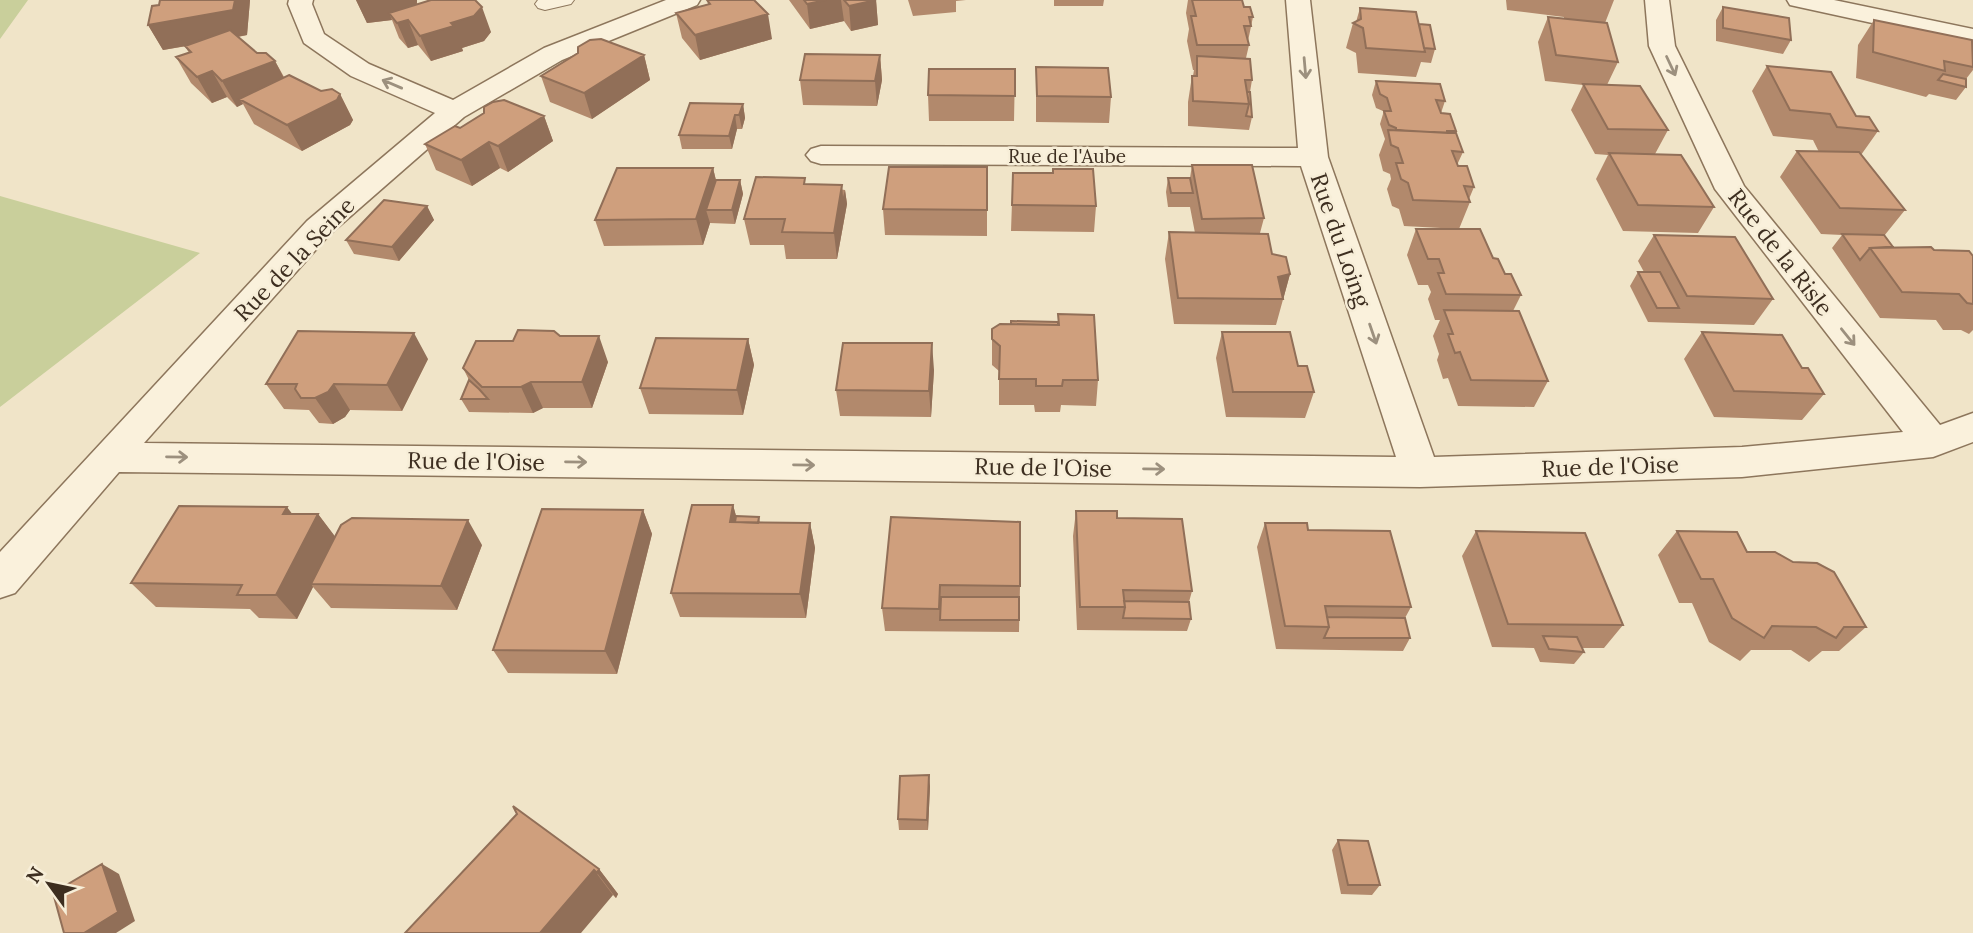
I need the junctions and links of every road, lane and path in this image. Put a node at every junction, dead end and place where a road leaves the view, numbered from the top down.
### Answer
1 (301, 0) edge
2 (688, 0) edge
3 (1298, 0) edge
4 (1657, 0) edge
5 (1799, 0) edge
6 (1973, 37) edge
7 (454, 111) junction
8 (821, 155) dead end
9 (1313, 157) junction
10 (1973, 427) edge
11 (1933, 443) junction
12 (109, 457) junction
13 (1420, 472) junction
14 (0, 581) edge

7 -> 1 street
2 - 7 street, Rue de la Seine
3 -> 9 street, Rue du Loing
4 -> 11 street, Rue de la Risle
5 - 6 street
7 - 12 street, Rue de la Seine
8 - 9 street, Rue de l'Aube
9 -> 13 street, Rue du Loing
10 - 11 street, Rue de l'Oise
11 - 13 street, Rue de l'Oise
12 -> 13 street, Rue de l'Oise
12 - 14 street, Rue de la Seine

